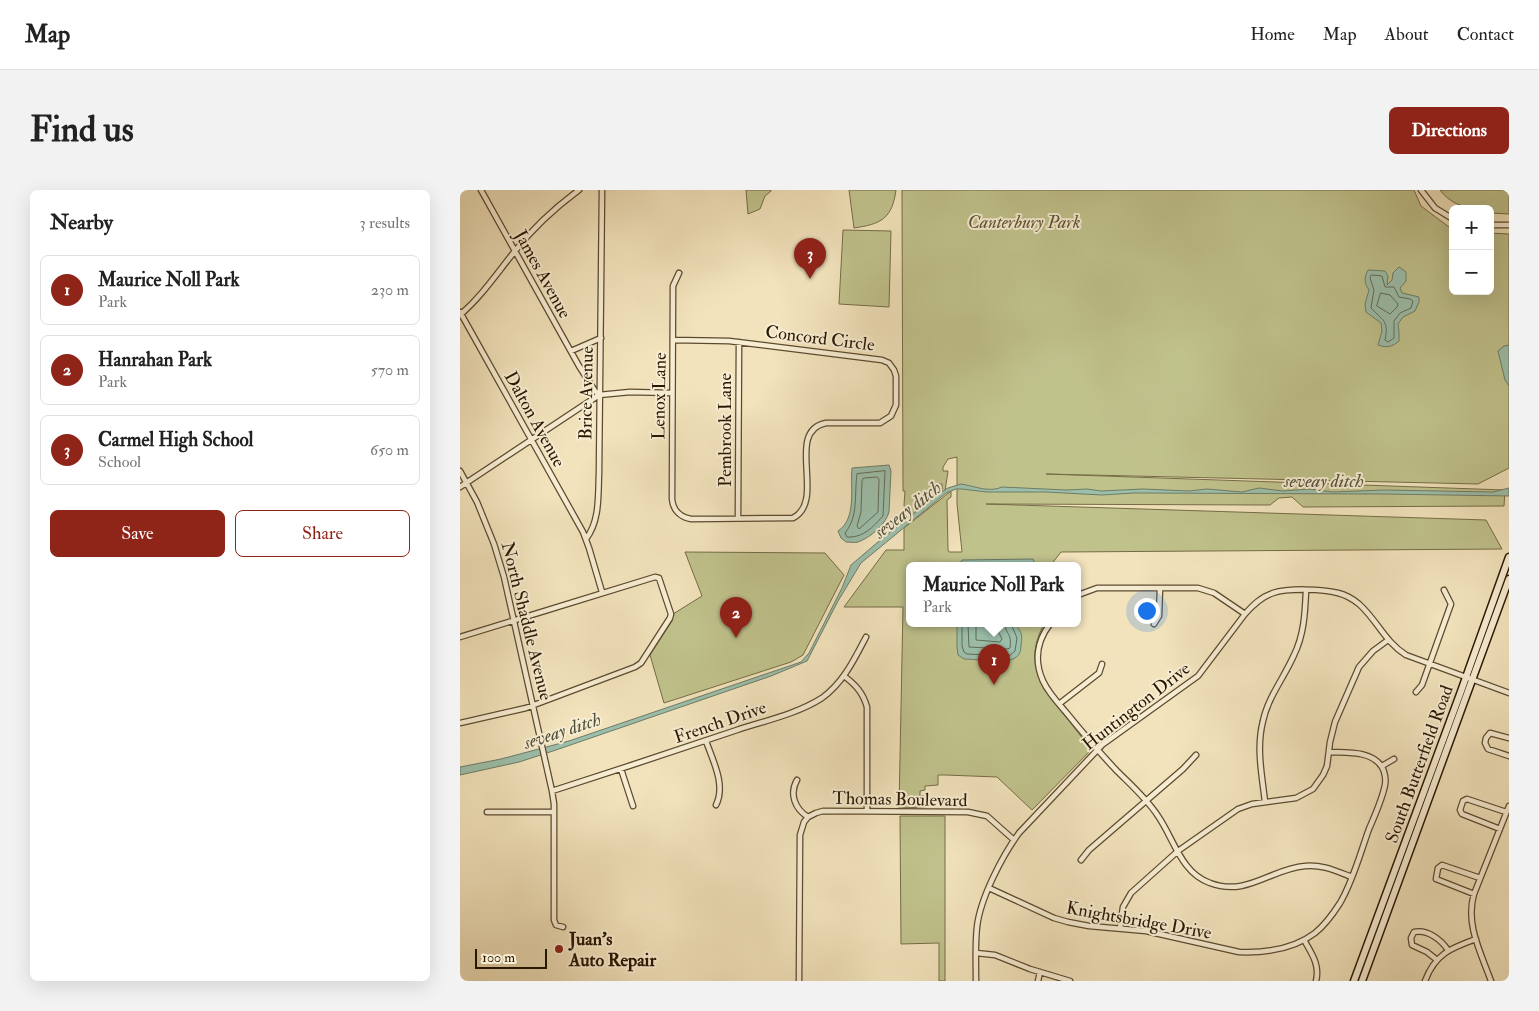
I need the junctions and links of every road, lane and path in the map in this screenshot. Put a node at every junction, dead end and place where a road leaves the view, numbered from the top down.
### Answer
1 (481, 190) edge
2 (579, 190) edge
3 (602, 190) edge
4 (1420, 190) edge
5 (1449, 217) edge
6 (1494, 225) edge
7 (1509, 225) edge
8 (515, 251) junction
9 (679, 272) dead end
10 (460, 314) edge
11 (600, 338) junction
12 (673, 340) junction
13 (739, 342) junction
14 (571, 351) junction
15 (672, 392) junction
16 (599, 395) junction
17 (531, 440) junction
18 (460, 472) edge
19 (466, 482) junction
20 (460, 487) edge
21 (683, 517) joint
22 (738, 518) junction
23 (586, 539) junction
24 (1509, 556) edge
25 (1509, 579) edge
26 (1160, 588) junction
27 (1444, 590) dead end
28 (1306, 591) junction
29 (602, 592) junction
30 (1081, 594) edge
31 (1245, 614) junction
32 (514, 620) junction
33 (1154, 624) dead end
34 (1048, 627) edge
35 (460, 637) edge
36 (866, 637) dead end
37 (1388, 640) junction
38 (1102, 664) dead end
39 (1430, 664) junction
40 (844, 676) junction
41 (1470, 679) junction
42 (1416, 692) dead end
43 (1509, 693) edge
44 (1059, 704) junction
45 (533, 705) junction
46 (460, 723) edge
47 (1509, 738) edge
48 (706, 741) junction
49 (1097, 750) junction
50 (1329, 752) junction
51 (1196, 755) dead end
52 (1509, 756) edge
53 (1394, 759) dead end
54 (1382, 766) junction
55 (621, 769) junction
56 (797, 780) dead end
57 (552, 791) junction
58 (1146, 800) junction
59 (1265, 802) junction
60 (633, 806) dead end
61 (716, 806) dead end
62 (1509, 806) edge
63 (867, 811) junction
64 (487, 812) dead end
65 (554, 812) junction
66 (1506, 812) junction
67 (808, 817) junction
68 (1500, 829) junction
69 (1014, 840) junction
70 (1178, 851) junction
71 (1081, 860) dead end
72 (1352, 877) junction
73 (1480, 878) junction
74 (989, 888) junction
75 (1474, 894) junction
76 (563, 927) dead end
77 (1120, 928) junction
78 (1476, 939) junction
79 (1304, 940) junction
80 (1448, 950) junction
81 (976, 953) junction
82 (1437, 960) junction
83 (1040, 972) junction
84 (799, 981) edge
85 (976, 981) edge
86 (1038, 981) edge
87 (1070, 981) edge
88 (1316, 981) edge
89 (1354, 981) edge
90 (1362, 981) edge
91 (1425, 981) edge
92 (1491, 981) edge

1 - 8 street, James Avenue
2 - 8 street
3 - 11 street, Brice Avenue
4 - 5 street
6 - 7 street
8 - 10 street
8 - 14 street, James Avenue
9 - 12 street, Lenox Lane
10 - 17 street, Dalton Avenue
11 - 14 street
11 - 16 street, Brice Avenue
12 - 13 street, Concord Circle
12 - 15 street, Lenox Lane
13 - 22 street, Pembrook Lane
13 - 22 street, Concord Circle
14 - 16 street, James Avenue
15 - 16 street
15 - 21 street, Lenox Lane
16 - 17 street
16 - 23 street, Brice Avenue
17 - 19 street
17 - 23 street, Dalton Avenue
18 - 19 street, North Shaddle Avenue
19 - 20 street
19 - 32 street, North Shaddle Avenue
21 - 22 street, Concord Circle
23 - 29 street
24 - 41 main road, South Butterfield Road
25 - 41 main road, South Butterfield Road
26 - 30 street
26 - 31 street
26 - 33 street
27 - 39 street
28 - 31 street, Huntington Drive
28 - 37 street, Huntington Drive
28 - 59 street
29 - 32 street
29 - 45 street
31 - 49 street, Huntington Drive
32 - 35 street
32 - 45 street, North Shaddle Avenue
34 - 44 street
36 - 40 street, French Drive
37 - 39 street, Huntington Drive
37 - 50 street
38 - 44 street
39 - 41 street, Huntington Drive
39 - 42 street
40 - 48 street, French Drive
40 - 63 street
41 - 43 street, Huntington Drive
41 - 89 main road, South Butterfield Road
41 - 90 main road, South Butterfield Road
44 - 49 street
45 - 46 street
45 - 57 street, North Shaddle Avenue
47 - 52 street
48 - 55 street, French Drive
48 - 61 street
49 - 58 street
49 - 69 street, Huntington Drive
50 - 54 street
50 - 59 street
51 - 58 street
53 - 54 street
54 - 72 street, Knightsbridge Drive
55 - 57 street, French Drive
55 - 60 street
56 - 67 street
57 - 65 street, North Shaddle Avenue
58 - 70 street
58 - 71 street
59 - 70 street
62 - 66 street
63 - 67 street, Thomas Boulevard
63 - 69 street, Thomas Boulevard
64 - 65 street
65 - 76 street, North Shaddle Avenue
66 - 68 street
66 - 68 street
67 - 84 street
68 - 73 street
69 - 74 street, Huntington Drive
70 - 72 street
70 - 77 street
72 - 79 street, Knightsbridge Drive
73 - 75 street
73 - 75 street
74 - 77 street, Knightsbridge Drive
74 - 81 street, Huntington Drive
75 - 78 street
77 - 79 street, Knightsbridge Drive
78 - 80 street
78 - 92 street
79 - 88 street
80 - 82 street
80 - 82 street
81 - 83 street
81 - 85 street, Huntington Drive
82 - 91 street
83 - 86 street
83 - 87 street

